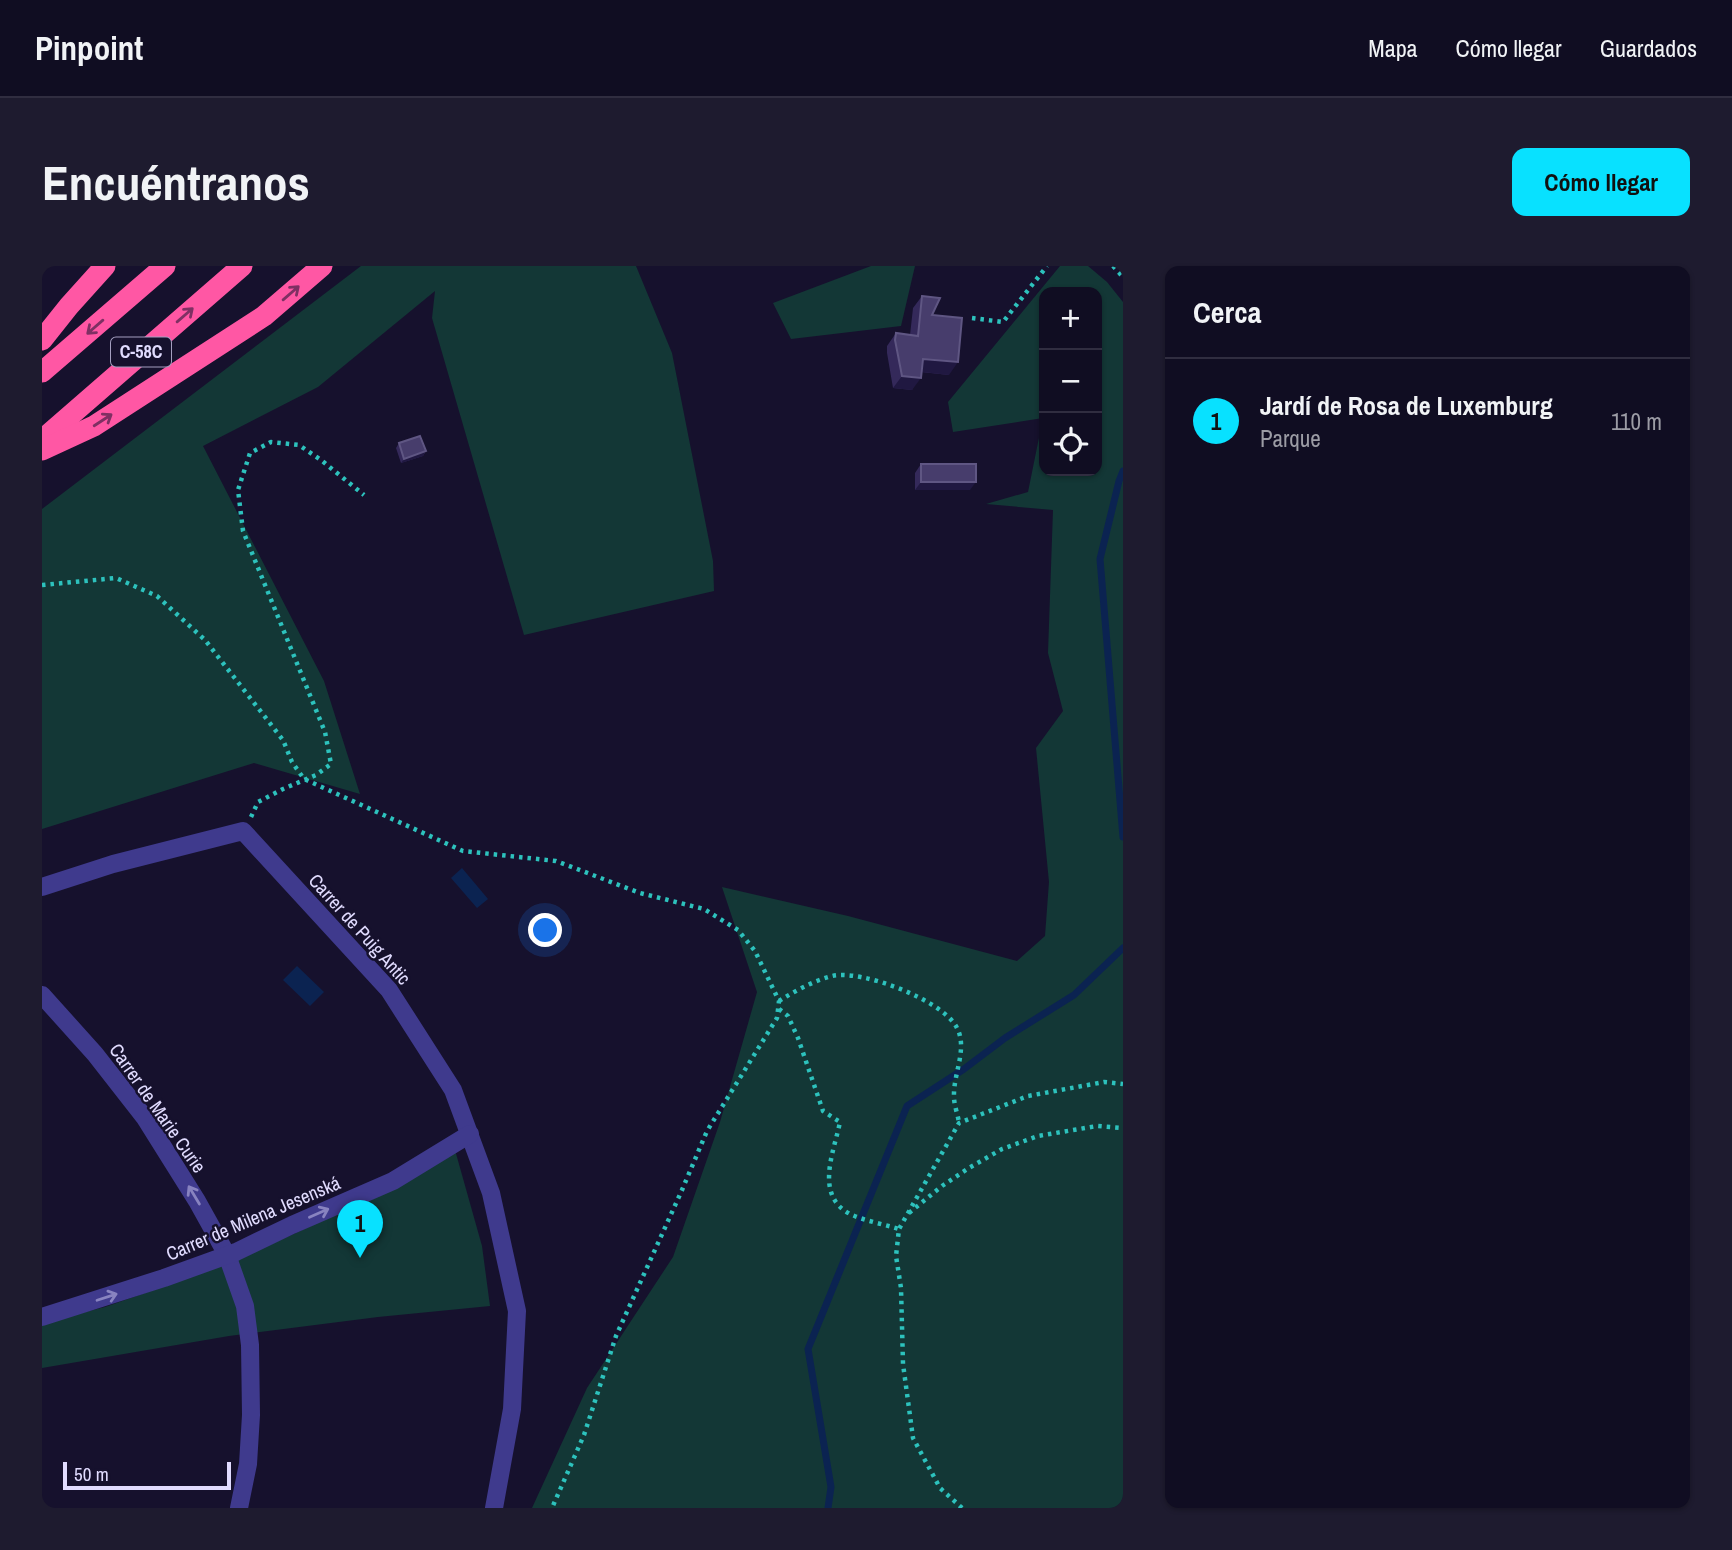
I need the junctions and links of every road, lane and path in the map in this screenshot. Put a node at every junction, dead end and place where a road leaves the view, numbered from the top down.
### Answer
1 (106, 266) edge
2 (165, 266) edge
3 (242, 266) edge
4 (322, 266) edge
5 (1048, 266) edge
6 (1113, 266) edge
7 (1123, 277) edge
8 (972, 318) dead end
9 (42, 341) edge
10 (42, 372) edge
11 (42, 440) edge
12 (42, 450) edge
13 (364, 495) dead end
14 (42, 585) edge
15 (304, 779) junction
16 (243, 831) junction
17 (42, 887) edge
18 (42, 995) edge
19 (779, 1001) junction
20 (778, 1009) junction
21 (1123, 1084) edge
22 (959, 1124) junction
23 (1123, 1128) edge
24 (470, 1134) junction
25 (906, 1214) junction
26 (899, 1229) junction
27 (227, 1255) junction
28 (42, 1317) edge
29 (239, 1508) edge
30 (494, 1508) edge
31 (552, 1508) edge
32 (962, 1508) edge

1 - 9 highway
2 -> 10 highway, C-58C
11 -> 3 highway, C-58C
12 -> 4 highway
5 - 8 path
6 - 7 path
13 - 15 path
14 - 15 path
15 - 16 path
15 - 19 path
16 - 17 street
16 - 24 street, Carrer de Puig Antic
27 -> 18 street, Carrer de Marie Curie
19 - 20 path
19 - 22 path
20 - 26 path
20 - 31 path
21 - 22 path
22 - 25 path
23 - 25 path
27 -> 24 street, Carrer de Milena Jesenská
24 - 30 street, Carrer de Puig Antic
25 - 26 path
26 - 32 path
28 -> 27 street, Carrer de Milena Jesenská
27 - 29 street, Carrer de Marie Curie

